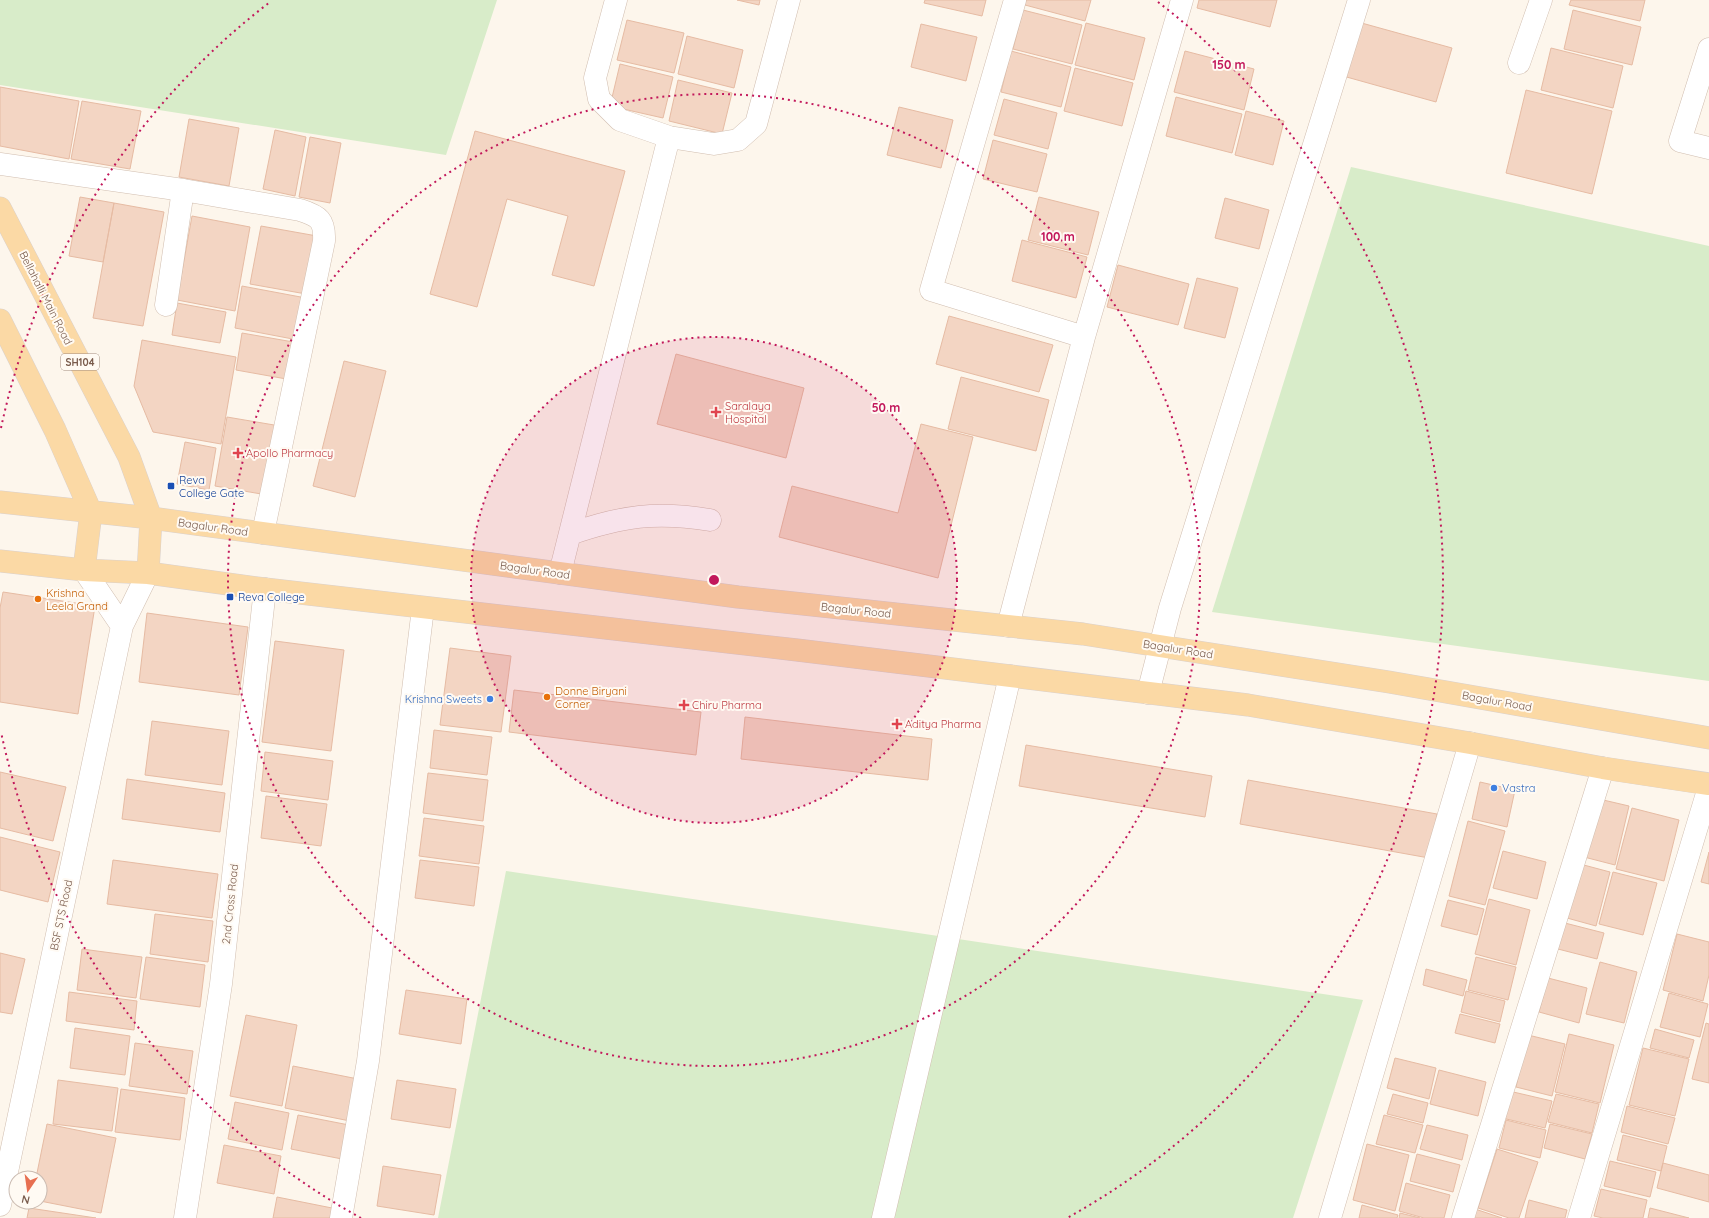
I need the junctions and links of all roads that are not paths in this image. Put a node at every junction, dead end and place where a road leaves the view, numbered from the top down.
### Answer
1 (616, 0) edge
2 (789, 0) edge
3 (1015, 0) edge
4 (1182, 0) edge
5 (1359, 0) edge
6 (1541, 0) edge
7 (1709, 49) edge
8 (1519, 62) dead end
9 (669, 137) junction
10 (1709, 148) edge
11 (0, 164) edge
12 (183, 190) junction
13 (0, 208) edge
14 (166, 305) dead end
15 (0, 320) edge
16 (1084, 337) junction
17 (0, 502) edge
18 (91, 512) junction
19 (152, 518) junction
20 (710, 520) dead end
21 (263, 533) junction
22 (570, 534) junction
23 (0, 561) edge
24 (84, 570) junction
25 (148, 573) junction
26 (560, 573) junction
27 (265, 589) junction
28 (423, 608) junction
29 (122, 626) junction
30 (1008, 626) junction
31 (1161, 646) junction
32 (1010, 676) junction
33 (1148, 693) junction
34 (1709, 738) edge
35 (1470, 743) junction
36 (1603, 768) junction
37 (1709, 786) edge
38 (0, 1205) edge
39 (185, 1218) edge
40 (341, 1218) edge
41 (883, 1218) edge
42 (1330, 1218) edge
43 (1463, 1218) edge
44 (1579, 1218) edge

1 - 9 street
2 - 9 street
3 - 16 street
4 - 16 street
5 - 31 street
6 - 8 street
7 - 10 street
9 - 22 street
11 - 12 street
12 - 14 street
12 - 21 street
13 - 19 main road, Bellahalli Main Road / SH104
15 - 18 main road
16 - 30 street
17 - 18 main road, Bagalur Road
18 - 19 main road, Bagalur Road
18 - 24 main road
19 - 21 main road, Bagalur Road
19 - 25 main road, SH104
20 - 22 street
21 - 26 main road, Bagalur Road
22 - 26 street
23 - 24 main road
24 - 25 main road
24 - 29 street
25 - 27 main road
25 - 29 street, BSF STS Road
26 - 30 main road, Bagalur Road
27 - 28 main road
27 - 39 street, 2nd Cross Road
28 - 32 main road
28 - 40 street
29 - 38 street, BSF STS Road
30 - 31 main road, Bagalur Road
31 - 33 street
31 - 34 main road, Bagalur Road
32 - 33 main road
32 - 41 street
33 - 35 main road
35 - 36 main road
35 - 42 street
36 - 37 main road
36 - 43 street
37 - 44 street

